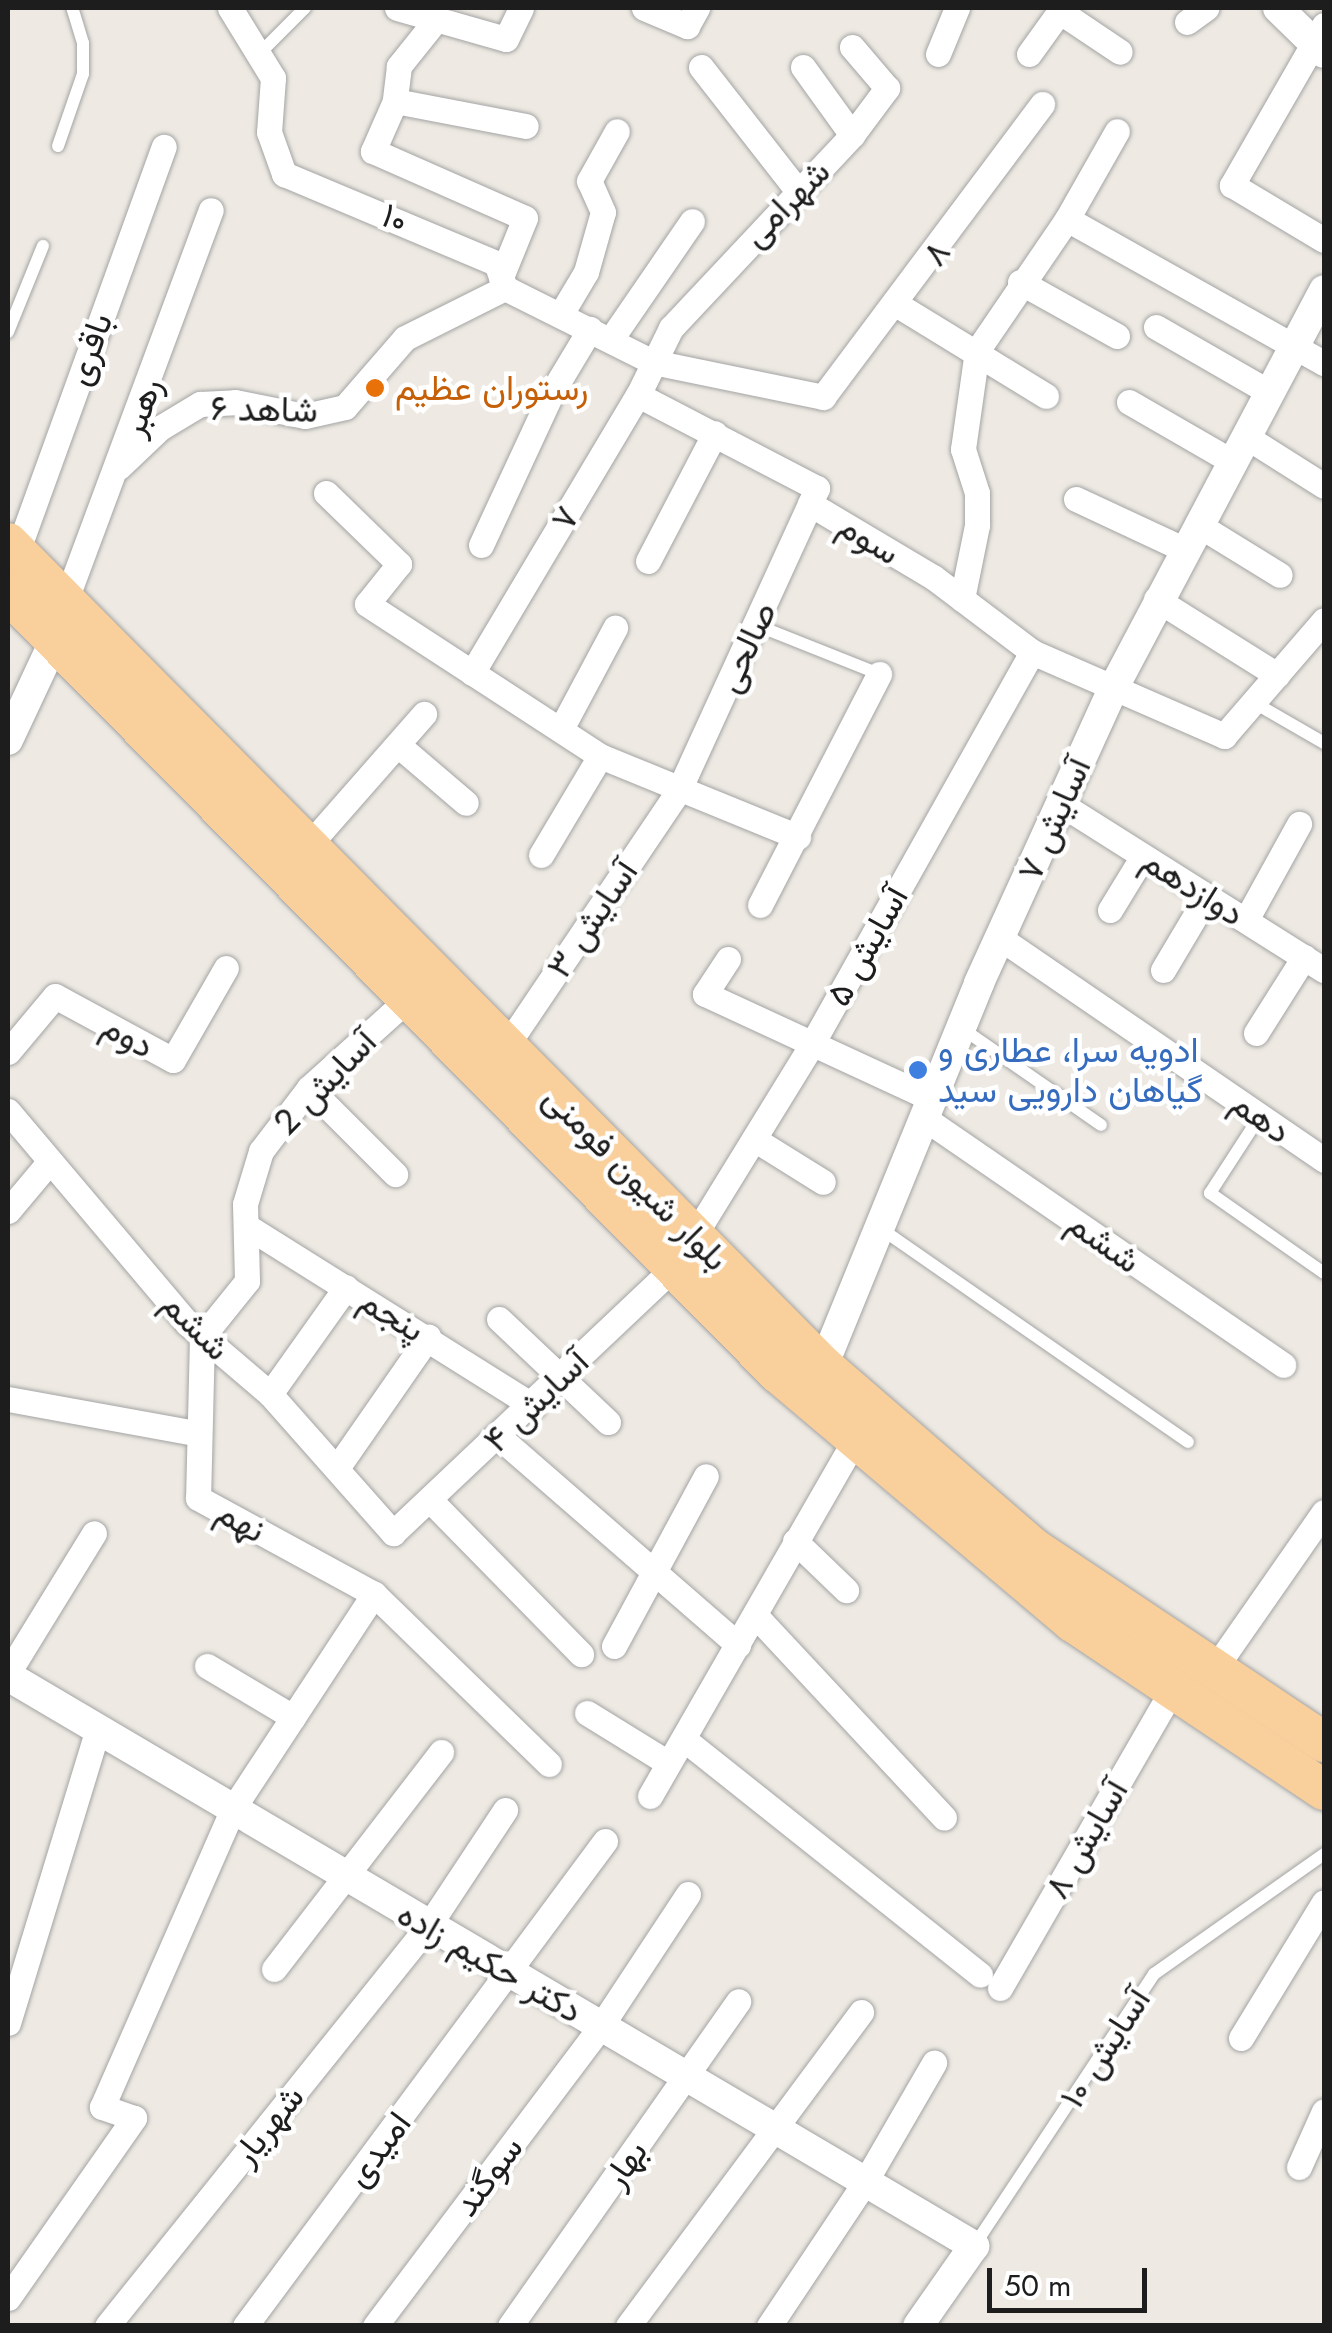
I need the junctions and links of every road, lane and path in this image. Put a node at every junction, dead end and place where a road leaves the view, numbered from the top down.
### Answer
1 (72, 8) edge
2 (230, 8) edge
3 (304, 8) edge
4 (397, 8) edge
5 (521, 8) edge
6 (644, 8) edge
7 (697, 8) edge
8 (957, 8) edge
9 (1278, 8) edge
10 (1060, 9) edge
11 (435, 21) junction
12 (1320, 39) edge
13 (852, 47) dead end
14 (262, 52) junction
15 (1120, 52) dead end
16 (938, 54) dead end
17 (1029, 54) dead end
18 (702, 66) dead end
19 (803, 67) dead end
20 (394, 101) junction
21 (1042, 104) dead end
22 (526, 126) dead end
23 (617, 132) dead end
24 (1116, 132) dead end
25 (852, 135) junction
26 (58, 146) dead end
27 (164, 147) dead end
28 (798, 191) junction
29 (212, 210) dead end
30 (1067, 219) junction
31 (692, 221) dead end
32 (1324, 240) edge
33 (43, 246) dead end
34 (503, 282) junction
35 (1020, 282) junction
36 (1324, 290) edge
37 (896, 304) junction
38 (561, 314) junction
39 (1156, 327) dead end
40 (8, 332) edge
41 (600, 334) junction
42 (1117, 336) dead end
43 (1295, 345) junction
44 (977, 352) junction
45 (653, 362) junction
46 (1324, 363) edge
47 (1269, 392) junction
48 (638, 395) junction
49 (1046, 396) dead end
50 (823, 397) joint
51 (1130, 402) dead end
52 (715, 433) junction
53 (1238, 449) junction
54 (119, 467) junction
55 (1324, 486) edge
56 (326, 493) dead end
57 (1076, 499) dead end
58 (810, 504) junction
59 (1190, 536) junction
60 (482, 546) dead end
61 (12, 548) edge
62 (648, 561) dead end
63 (1280, 575) dead end
64 (8, 594) edge
65 (962, 599) junction
66 (1156, 599) junction
67 (65, 602) junction
68 (756, 626) junction
69 (616, 628) dead end
70 (1322, 628) edge
71 (54, 642) junction
72 (1032, 652) junction
73 (472, 673) junction
74 (878, 674) joint
75 (1277, 675) junction
76 (1114, 687) junction
77 (1253, 702) junction
78 (424, 714) dead end
79 (561, 730) junction
80 (8, 740) edge
81 (1324, 744) edge
82 (398, 745) junction
83 (600, 756) junction
84 (679, 790) junction
85 (466, 804) dead end
86 (1062, 804) junction
87 (1299, 824) dead end
88 (798, 838) junction
89 (308, 846) junction
90 (542, 855) dead end
91 (1144, 856) junction
92 (1207, 896) junction
93 (760, 905) dead end
94 (1110, 910) dead end
95 (1246, 920) junction
96 (1000, 938) junction
97 (728, 959) dead end
98 (1314, 963) edge
99 (226, 968) dead end
100 (1163, 970) dead end
101 (410, 998) junction
102 (961, 1028) junction
103 (1256, 1032) dead end
104 (812, 1044) junction
105 (505, 1048) junction
106 (8, 1052) edge
107 (309, 1088) junction
108 (928, 1109) junction
109 (8, 1111) edge
110 (1260, 1116) junction
111 (1101, 1125) dead end
112 (754, 1139) junction
113 (1324, 1160) edge
114 (50, 1161) junction
115 (395, 1174) dead end
116 (823, 1182) dead end
117 (8, 1211) edge
118 (248, 1227) junction
119 (880, 1228) junction
120 (685, 1250) junction
121 (1324, 1273) edge
122 (346, 1287) junction
123 (500, 1319) dead end
124 (428, 1336) junction
125 (202, 1337) junction
126 (824, 1366) junction
127 (1283, 1366) dead end
128 (561, 1377) junction
129 (270, 1394) junction
130 (8, 1399) edge
131 (533, 1406) junction
132 (608, 1422) dead end
133 (196, 1433) junction
134 (499, 1437) junction
135 (855, 1439) junction
136 (1188, 1442) dead end
137 (338, 1468) junction
138 (706, 1476) dead end
139 (430, 1500) junction
140 (1324, 1512) edge
141 (970, 1514) junction
142 (94, 1533) dead end
143 (393, 1533) joint
144 (795, 1541) junction
145 (658, 1572) junction
146 (846, 1590) dead end
147 (374, 1594) junction
148 (755, 1614) junction
149 (738, 1645) junction
150 (614, 1646) dead end
151 (581, 1654) dead end
152 (207, 1666) dead end
153 (1215, 1668) junction
154 (8, 1675) edge
155 (1172, 1690) junction
156 (587, 1713) dead end
157 (293, 1717) junction
158 (98, 1728) junction
159 (685, 1740) junction
160 (1324, 1742) edge
161 (441, 1752) dead end
162 (668, 1763) junction
163 (549, 1764) dead end
164 (1324, 1790) edge
165 (650, 1796) dead end
166 (234, 1807) junction
167 (505, 1810) dead end
168 (944, 1818) dead end
169 (605, 1841) dead end
170 (1324, 1854) edge
171 (348, 1880) junction
172 (688, 1894) dead end
173 (1324, 1902) edge
174 (428, 1924) junction
175 (274, 1969) dead end
176 (510, 1972) junction
177 (738, 2001) dead end
178 (861, 2012) dead end
179 (8, 2023) edge
180 (601, 2026) junction
181 (1240, 2038) dead end
182 (934, 2062) dead end
183 (687, 2077) junction
184 (1324, 2112) edge
185 (772, 2127) junction
186 (1300, 2167) dead end
187 (865, 2182) junction
188 (974, 2246) junction
189 (8, 2298) edge
190 (107, 2326) edge
191 (245, 2326) edge
192 (375, 2326) edge
193 (510, 2326) edge
194 (628, 2326) edge
195 (769, 2326) edge
196 (918, 2326) edge

1 - 26 lane
2 - 14 street, ۱۰
3 - 14 lane
4 - 11 street
5 - 11 street
6 - 7 street
8 - 16 street
9 - 12 street
10 - 15 street
10 - 17 street
11 - 20 street
12 - 32 street
13 - 25 street, شهرامی
14 - 34 street, ۱۰
18 - 28 street
19 - 25 street
20 - 22 street
20 - 34 street
21 - 37 street, ۸
23 - 38 street
24 - 30 street
25 - 28 street, شهرامی
27 - 61 street, باقری
28 - 45 street, شهرامی
29 - 54 street, رهبر
30 - 35 street
30 - 43 street
31 - 41 street
33 - 40 lane
34 - 38 street, ۱۰
34 - 54 street, شاهد ۶
35 - 42 street
35 - 44 street
36 - 43 street, آسایش ۷
37 - 44 street
37 - 50 street, ۸
38 - 41 street, ۱۰
39 - 47 street
41 - 45 street, ۱۰
41 - 60 street
43 - 46 street
43 - 47 street, آسایش ۷
44 - 49 street
44 - 65 street
45 - 48 street, ۷
45 - 50 street, ۱۰
47 - 53 street, آسایش ۷
48 - 52 street, سوم
48 - 73 street, ۷
51 - 53 street
52 - 58 street, سوم
52 - 62 street
53 - 55 street
53 - 59 street, آسایش ۷
54 - 67 street, رهبر
56 - 73 street
57 - 59 street
58 - 65 street, سوم
58 - 68 street, صالحی
59 - 63 street
59 - 66 street, آسایش ۷
61 - 67 main road, بلوار شیون فومنی
64 - 71 main road, بلوار شیون فومنی
65 - 72 street, سوم
66 - 75 street
66 - 76 street, آسایش ۷
67 - 89 main road, بلوار شیون فومنی
68 - 74 lane
68 - 84 street, صالحی
69 - 79 street
70 - 75 street
71 - 80 street
71 - 101 main road, بلوار شیون فومنی
72 - 76 street, سوم
72 - 104 street, آسایش ۵
73 - 79 street
74 - 88 street
75 - 77 street
76 - 77 street, سوم
76 - 86 street, آسایش ۷
77 - 81 lane
78 - 82 street
79 - 83 street
82 - 85 street
82 - 89 street
83 - 84 street
83 - 90 street
84 - 88 street
84 - 105 street, آسایش ۳
86 - 91 street, دوازدهم
86 - 96 street, آسایش ۷
87 - 95 street
88 - 93 street
89 - 105 main road, بلوار شیون فومنی
91 - 92 street, دوازدهم
91 - 94 street
92 - 95 street, دوازدهم
92 - 100 street
95 - 98 street, دوازدهم
96 - 102 street, آسایش ۷
96 - 110 street, دهم
97 - 104 street, ششم
98 - 103 street
99 - 106 street, دوم
101 - 107 street, آسایش 2
101 - 120 main road, بلوار شیون فومنی
102 - 108 street, آسایش ۷
102 - 111 lane
104 - 108 street, ششم
104 - 112 street, آسایش ۵
105 - 120 main road, بلوار شیون فومنی
107 - 115 street
107 - 118 street, آسایش 2
108 - 119 street, آسایش ۷
108 - 127 street, ششم
109 - 114 street, ششم
110 - 113 street, دهم
110 - 121 lane
112 - 116 street
112 - 120 street, آسایش ۵
114 - 117 street
114 - 125 street, ششم
118 - 122 street, پنجم
118 - 125 street, آسایش 2
119 - 126 street, آسایش ۷
119 - 136 lane
120 - 126 main road, بلوار شیون فومنی
120 - 128 street, آسایش ۴
120 - 135 main road, بلوار شیون فومنی
122 - 124 street, پنجم
122 - 129 street
123 - 128 street
124 - 131 street, پنجم
124 - 137 street
125 - 129 street, ششم
125 - 133 street, نهم
126 - 141 main road, بلوار شیون فومنی
128 - 131 street, آسایش ۴
128 - 132 street
129 - 137 street, ششم
130 - 133 street
131 - 134 street, آسایش ۴
133 - 147 street, نهم
134 - 139 street, آسایش ۴
134 - 145 street
135 - 141 main road, بلوار شیون فومنی
135 - 144 street
137 - 143 street, ششم
138 - 145 street
139 - 143 street, آسایش ۴
139 - 151 street
140 - 153 street
141 - 153 main road, بلوار شیون فومنی
141 - 155 main road, بلوار شیون فومنی
142 - 154 street
144 - 146 street
144 - 148 street
145 - 149 street
145 - 150 street
147 - 157 street
147 - 163 street
148 - 149 street
148 - 168 street
149 - 159 street
152 - 157 street
153 - 160 main road, بلوار شیون فومنی
154 - 158 street, دکتر حکیم زاده
155 - 159 street, آسایش ۸
155 - 164 main road, بلوار شیون فومنی
156 - 162 street
157 - 166 street
158 - 166 street, دکتر حکیم زاده
158 - 179 street
159 - 162 street
161 - 171 street
162 - 165 street
166 - 171 street, دکتر حکیم زاده
166 - 189 street
167 - 174 street, شهریار
169 - 176 street, امیدی
170 - 188 lane, آسایش ‍۱۰
171 - 174 street, دکتر حکیم زاده
171 - 175 street
172 - 180 street, سوگند
173 - 181 street
174 - 176 street, دکتر حکیم زاده
174 - 190 street, شهریار
176 - 180 street, دکتر حکیم زاده
176 - 191 street, امیدی
177 - 183 street, بهار
178 - 185 street
180 - 183 street, دکتر حکیم زاده
180 - 192 street, سوگند
182 - 187 street
183 - 185 street, دکتر حکیم زاده
183 - 193 street, بهار
184 - 186 street
185 - 187 street, دکتر حکیم زاده
185 - 194 street
187 - 188 street, دکتر حکیم زاده
187 - 195 street
188 - 196 street

